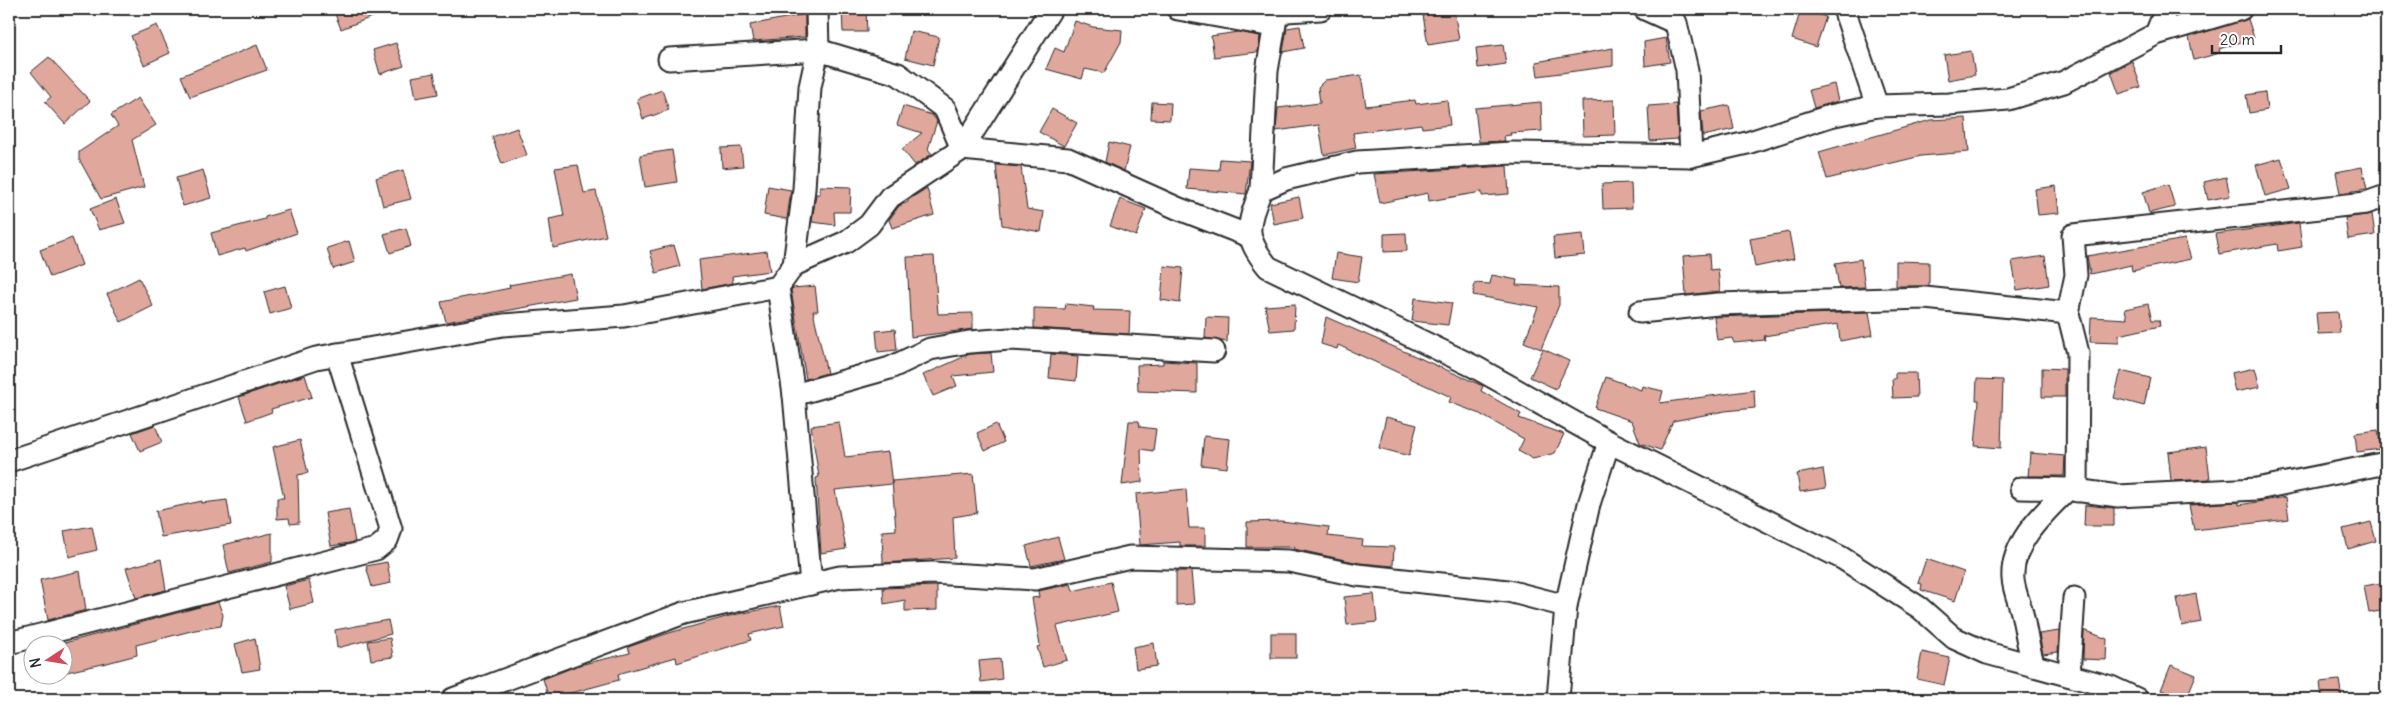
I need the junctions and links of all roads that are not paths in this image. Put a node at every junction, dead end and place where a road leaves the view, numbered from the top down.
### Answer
1 (816, 9) edge
2 (1051, 9) edge
3 (1178, 9) edge
4 (1321, 9) edge
5 (1645, 9) edge
6 (1844, 9) edge
7 (2166, 9) edge
8 (2241, 9) edge
9 (1273, 26) junction
10 (2156, 34) junction
11 (818, 50) junction
12 (668, 59) dead end
13 (1877, 106) junction
14 (962, 149) junction
15 (1691, 156) junction
16 (1261, 190) junction
17 (2386, 196) edge
18 (1248, 236) junction
19 (794, 265) junction
20 (778, 287) junction
21 (1640, 312) dead end
22 (2068, 313) junction
23 (1214, 351) dead end
24 (337, 354) junction
25 (794, 395) junction
26 (1609, 442) junction
27 (9, 462) edge
28 (2386, 463) edge
29 (2021, 488) dead end
30 (2072, 490) junction
31 (811, 584) junction
32 (2074, 598) dead end
33 (1566, 606) junction
34 (9, 642) edge
35 (2034, 666) junction
36 (2080, 685) edge
37 (453, 699) edge
38 (1558, 699) edge
39 (2137, 699) edge

1 - 11 street
2 - 14 street
3 - 9 street
4 - 9 street
5 - 15 street
6 - 13 street
7 - 10 street
8 - 10 street
9 - 16 street
10 - 13 street
11 - 12 street
11 - 14 street
11 - 19 street
13 - 15 street
14 - 18 street
14 - 19 street
15 - 16 street
16 - 18 street
17 - 22 street
18 - 26 street
19 - 20 street
20 - 24 street
20 - 25 street
21 - 22 street
22 - 30 street
23 - 25 street
24 - 27 street
24 - 34 street
25 - 31 street
26 - 33 street
26 - 35 street
28 - 30 street
29 - 30 street
30 - 35 street
31 - 33 street
31 - 37 street
32 - 36 street
33 - 38 street
35 - 36 street
36 - 39 street

